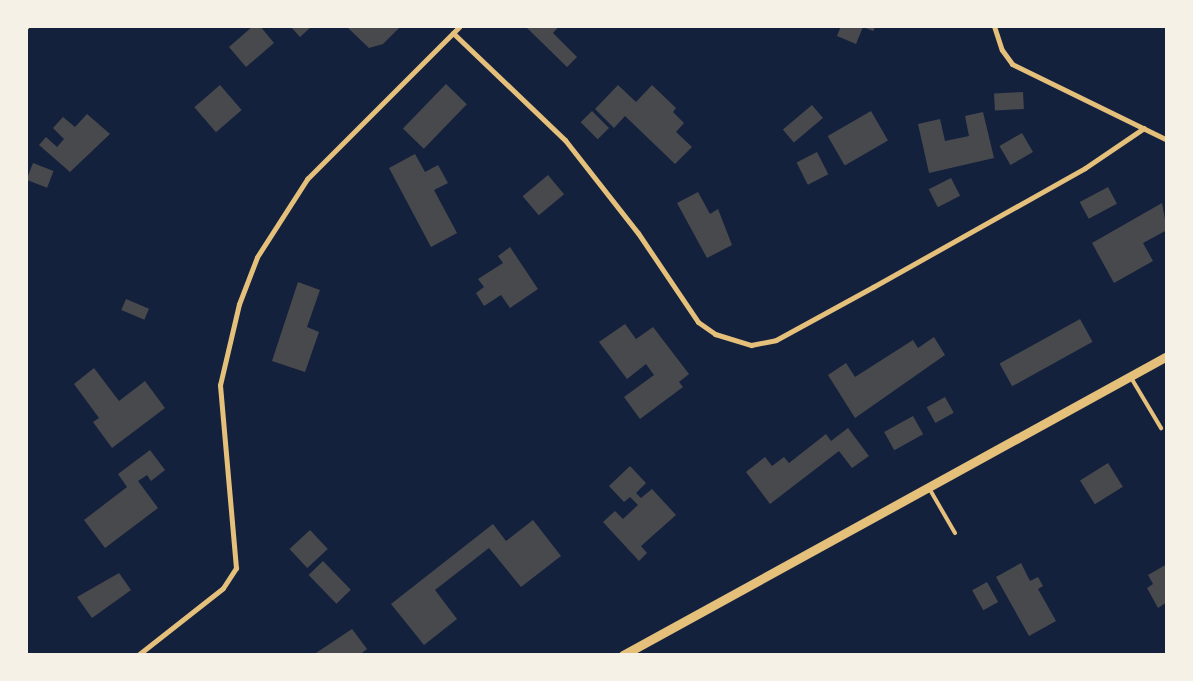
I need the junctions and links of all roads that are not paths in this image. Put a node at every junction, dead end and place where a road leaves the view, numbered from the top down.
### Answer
1 (460, 26) edge
2 (994, 26) edge
3 (453, 33) junction
4 (1144, 128) junction
5 (1167, 140) edge
6 (1167, 356) edge
7 (1130, 376) junction
8 (1161, 428) dead end
9 (929, 488) junction
10 (955, 533) dead end
11 (634, 652) edge
12 (138, 655) edge
13 (623, 655) edge

1 - 3 street
2 - 4 street
3 - 4 street
3 - 12 street
4 - 5 street
6 - 7 street
7 - 8 lane
7 - 9 street
9 - 10 lane
9 - 11 street
11 - 13 street

